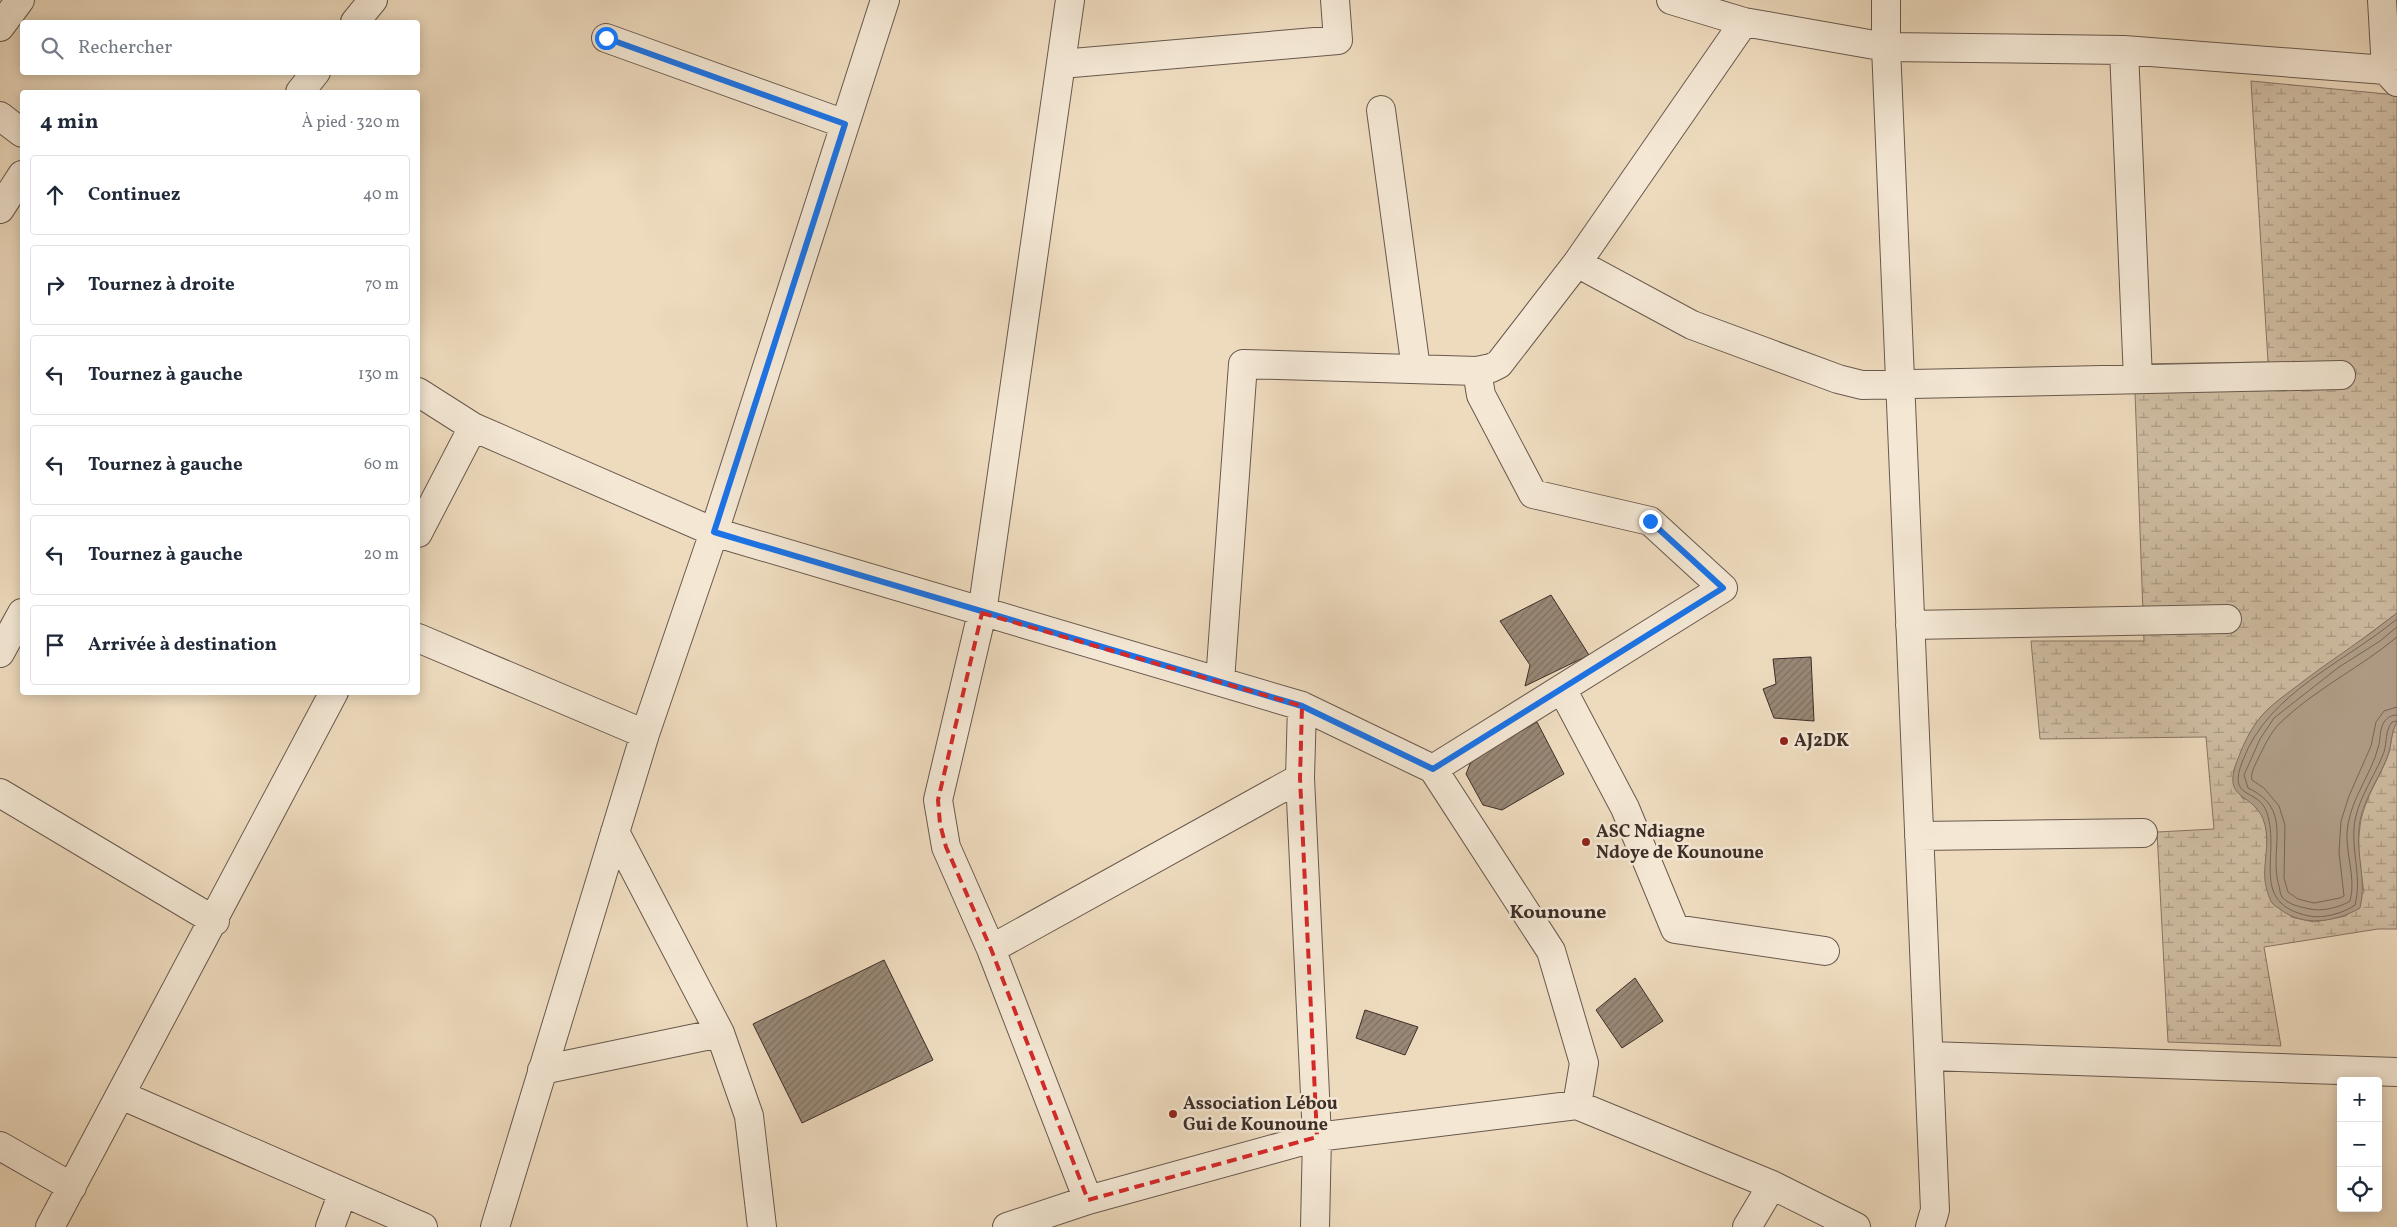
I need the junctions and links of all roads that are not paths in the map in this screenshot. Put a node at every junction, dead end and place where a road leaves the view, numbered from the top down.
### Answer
1 (20, 0) edge
2 (373, 0) edge
3 (885, 0) edge
4 (1070, 0) edge
5 (1335, 0) edge
6 (1671, 0) edge
7 (1886, 0) edge
8 (2382, 0) edge
9 (357, 20) edge
10 (1744, 22) junction
11 (0, 27) edge
12 (606, 38) dead end
13 (1886, 47) junction
14 (2124, 50) junction
15 (1061, 64) junction
16 (314, 75) edge
17 (2391, 76) edge
18 (302, 90) edge
19 (1381, 110) dead end
20 (0, 116) edge
21 (845, 124) junction
22 (20, 131) edge
23 (20, 178) edge
24 (0, 209) edge
25 (1577, 263) junction
26 (1416, 369) junction
27 (1477, 372) junction
28 (2341, 375) dead end
29 (2138, 378) junction
30 (1900, 384) junction
31 (420, 393) edge
32 (473, 427) junction
33 (420, 529) edge
34 (714, 532) junction
35 (982, 613) junction
36 (20, 617) edge
37 (2227, 619) dead end
38 (1910, 625) junction
39 (420, 639) edge
40 (0, 653) edge
41 (1220, 681) junction
42 (1562, 688) junction
43 (332, 695) edge
44 (1302, 706) junction
45 (644, 734) junction
46 (1433, 769) junction
47 (1300, 778) junction
48 (0, 793) edge
49 (615, 832) junction
50 (2143, 833) dead end
51 (1919, 836) junction
52 (214, 921) junction
53 (991, 949) junction
54 (1825, 951) dead end
55 (720, 1033) junction
56 (1929, 1056) junction
57 (542, 1070) junction
58 (2397, 1072) edge
59 (122, 1095) junction
60 (1577, 1104) junction
61 (1317, 1137) junction
62 (0, 1146) edge
63 (1772, 1185) junction
64 (72, 1188) junction
65 (343, 1192) junction
66 (1088, 1200) junction
67 (50, 1227) edge
68 (330, 1227) edge
69 (423, 1227) edge
70 (495, 1227) edge
71 (762, 1227) edge
72 (1007, 1227) edge
73 (1315, 1227) edge
74 (1747, 1227) edge
75 (1856, 1227) edge
76 (1930, 1227) edge

1 - 11 street
2 - 9 street
3 - 21 street
4 - 15 street
5 - 15 street
6 - 10 street
7 - 13 street
8 - 17 street
10 - 13 street
10 - 25 street
12 - 21 street
13 - 14 street
13 - 30 street
14 - 17 street
14 - 29 street
15 - 35 street
16 - 18 street
19 - 26 street
20 - 22 street
21 - 34 street
23 - 24 street
25 - 27 street
25 - 30 street
26 - 27 street
26 - 41 street
27 - 42 street
28 - 29 street
29 - 30 street
30 - 38 street
31 - 32 street
32 - 33 street
32 - 34 street
34 - 35 street
34 - 45 street
35 - 41 street
35 - 53 street
36 - 40 street
37 - 38 street
38 - 51 street
39 - 45 street
41 - 44 street
42 - 46 street
42 - 54 street
43 - 52 street
44 - 46 street
44 - 47 street
45 - 49 street
46 - 60 street
47 - 53 street
47 - 61 street
48 - 52 street
49 - 55 street
49 - 57 street
50 - 51 street
51 - 56 street
52 - 59 street
53 - 66 street
55 - 57 street
55 - 71 street
56 - 58 street
56 - 76 street
57 - 70 street
59 - 64 street
59 - 65 street
60 - 61 street
60 - 63 street
61 - 66 street
61 - 73 street
62 - 64 street
63 - 74 street
63 - 75 street
64 - 67 street
65 - 68 street
65 - 69 street
66 - 72 street

